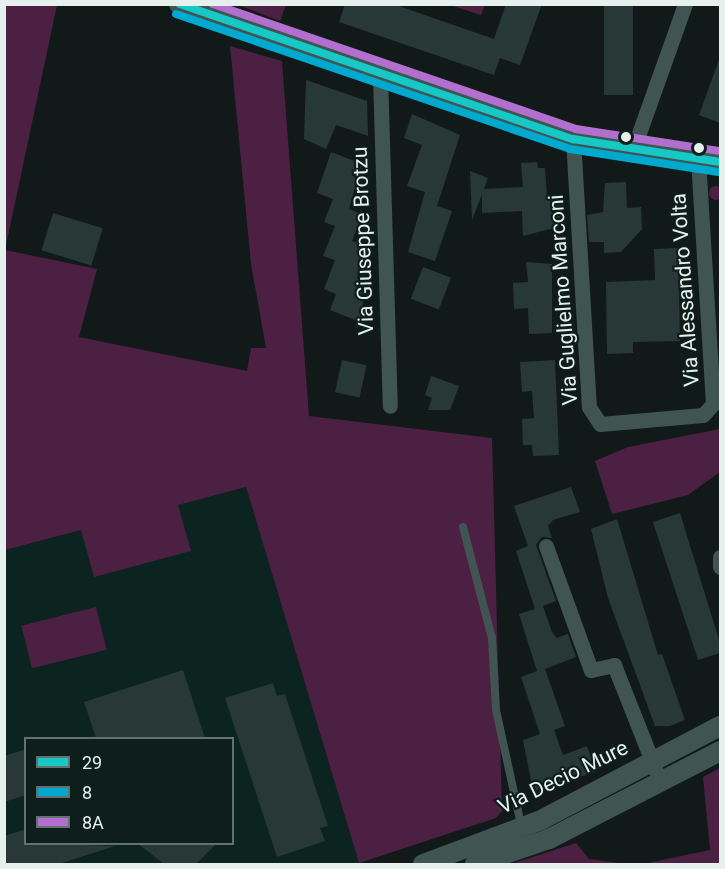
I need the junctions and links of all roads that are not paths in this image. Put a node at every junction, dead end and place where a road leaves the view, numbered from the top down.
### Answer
1 (179, 4) edge
2 (685, 4) edge
3 (380, 75) junction
4 (573, 139) junction
5 (633, 150) junction
6 (698, 159) junction
7 (720, 162) edge
8 (390, 406) dead end
9 (703, 415) joint
10 (463, 527) dead end
11 (546, 546) dead end
12 (720, 557) edge
13 (720, 567) edge
14 (720, 726) edge
15 (720, 751) edge
16 (652, 760) junction
17 (660, 782) junction
18 (521, 827) junction
19 (423, 864) edge
20 (475, 864) edge

1 - 3 street
2 - 5 street
3 - 4 street
3 - 8 street, Via Giuseppe Brotzu
4 - 5 street
4 - 9 street, Via Guglielmo Marconi
5 - 6 street
6 - 7 street
6 - 9 street, Via Alessandro Volta
10 - 18 lane
11 - 16 street
12 - 13 street
14 - 16 street, Via Decio Mure
15 - 17 street
16 - 17 street
16 - 18 street, Via Decio Mure
17 - 20 street
18 - 19 street, Via Decio Mure

